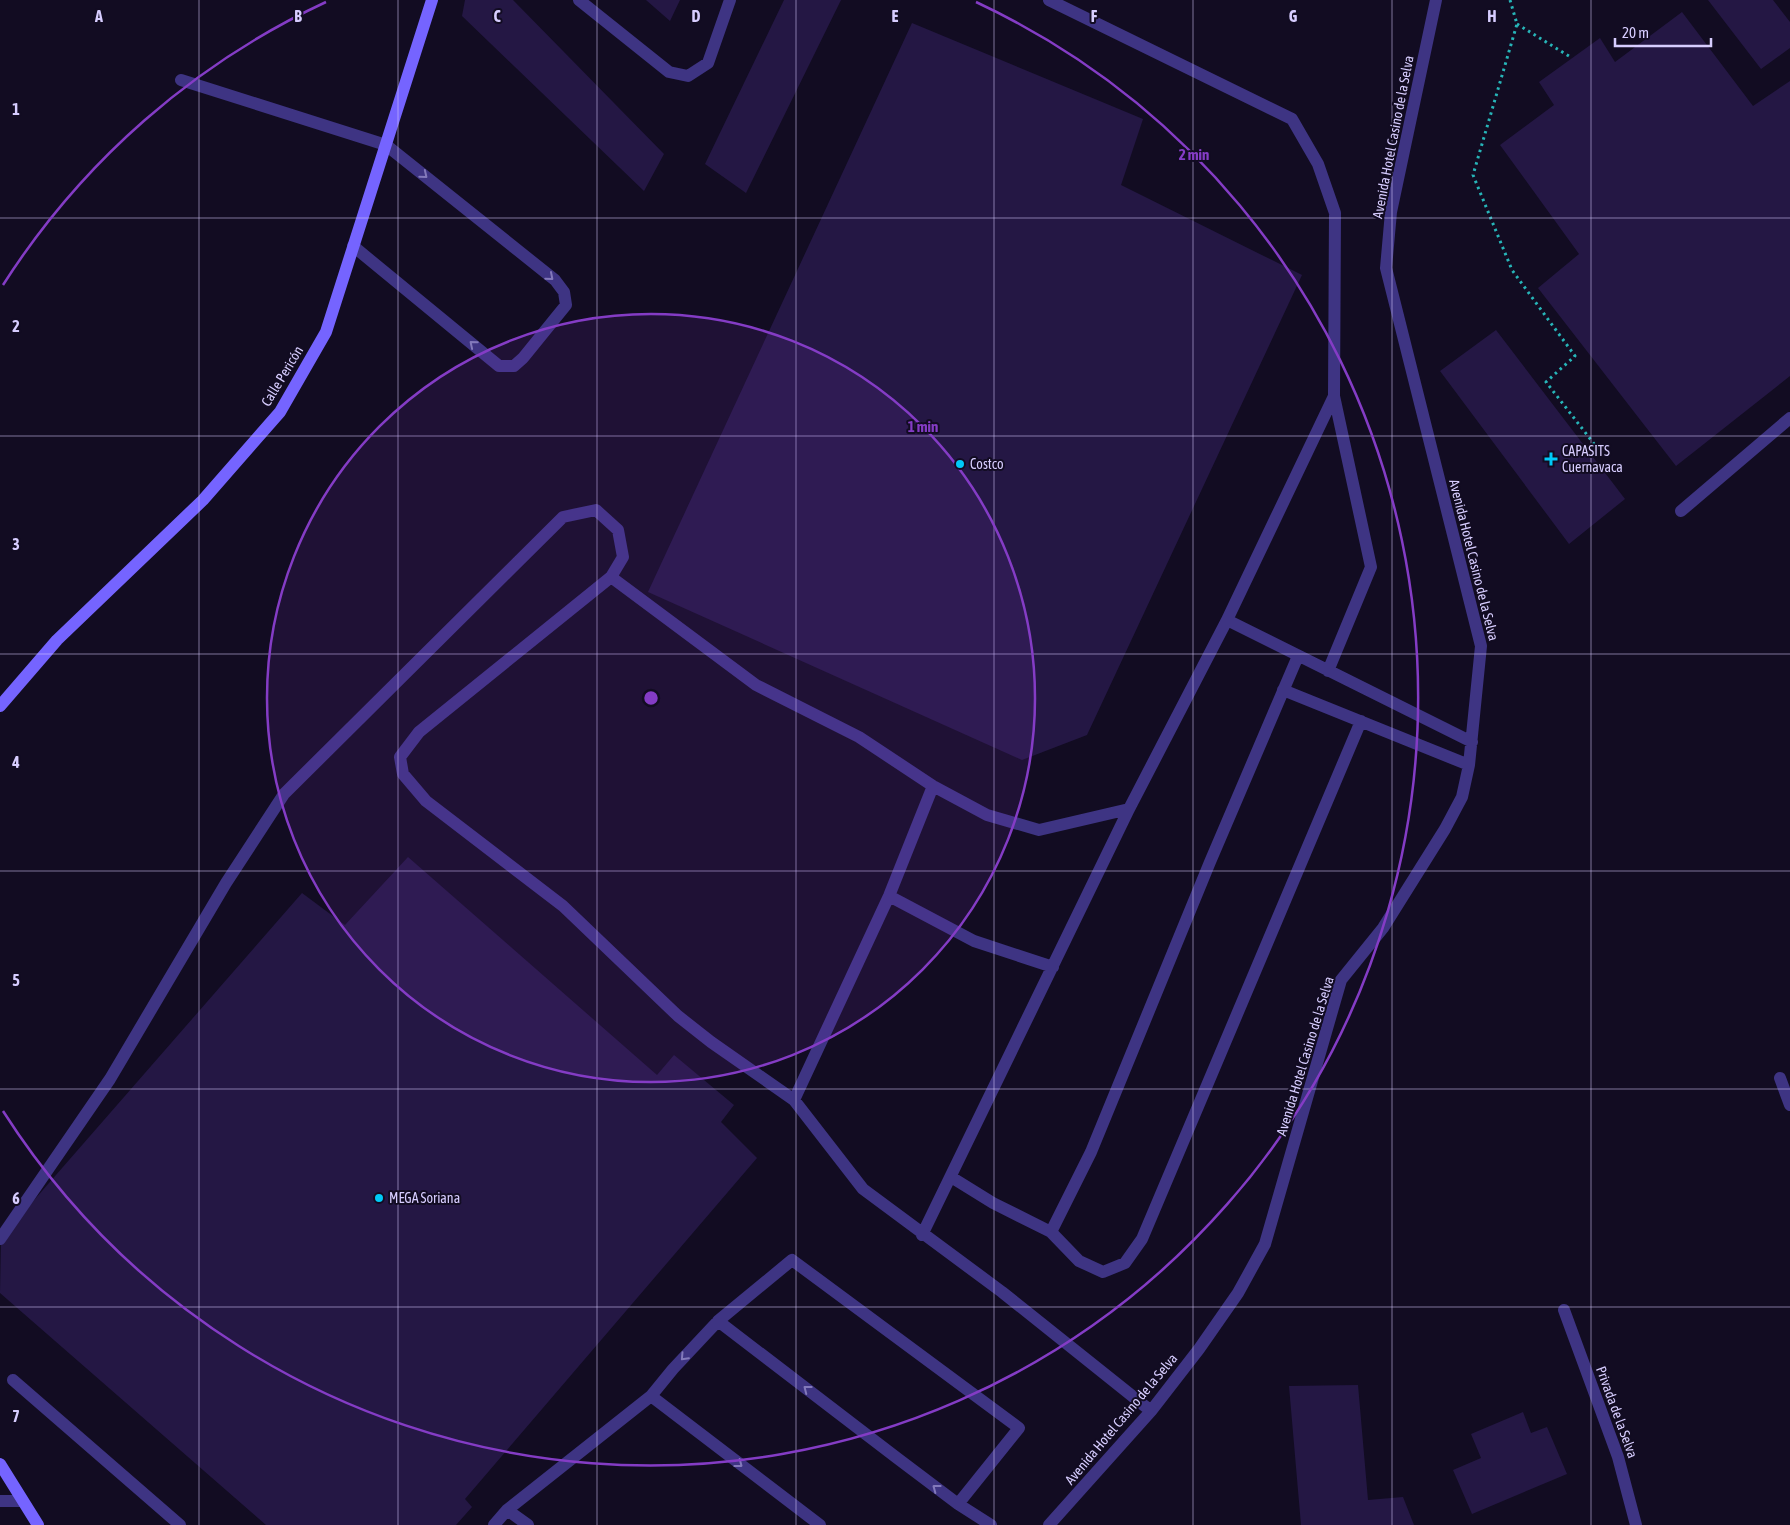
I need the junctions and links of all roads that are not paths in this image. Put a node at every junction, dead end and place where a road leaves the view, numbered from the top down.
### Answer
1 (432, 0) edge
2 (579, 0) edge
3 (730, 0) edge
4 (1049, 0) edge
5 (1436, 0) edge
6 (181, 80) dead end
7 (386, 145) junction
8 (354, 246) junction
9 (1334, 396) junction
10 (1790, 418) edge
11 (1681, 511) dead end
12 (611, 578) junction
13 (1227, 620) junction
14 (1298, 656) junction
15 (1328, 671) junction
16 (1283, 690) junction
17 (0, 706) edge
18 (1361, 721) junction
19 (1472, 742) junction
20 (1469, 765) junction
21 (933, 786) junction
22 (1129, 809) junction
23 (889, 896) junction
24 (1053, 967) junction
25 (1780, 1078) dead end
26 (794, 1100) junction
27 (1790, 1105) edge
28 (951, 1177) junction
29 (1051, 1232) junction
30 (922, 1235) junction
31 (0, 1239) edge
32 (1564, 1310) dead end
33 (718, 1321) junction
34 (13, 1380) dead end
35 (651, 1396) junction
36 (1151, 1411) junction
37 (0, 1464) edge
38 (0, 1501) edge
39 (22, 1501) junction
40 (958, 1504) junction
41 (507, 1510) junction
42 (38, 1525) edge
43 (180, 1525) edge
44 (494, 1525) edge
45 (528, 1525) edge
46 (820, 1525) edge
47 (991, 1525) edge
48 (1049, 1525) edge
49 (1636, 1525) edge

1 - 7 street, Calle Pericón
2 - 3 street
4 - 9 street
5 - 19 street, Avenida Hotel Casino de la Selva
6 - 7 street
7 - 8 street, Calle Pericón
7 -> 8 street
8 - 17 street, Calle Pericón
9 - 13 street
9 - 15 street
10 - 11 street
12 - 21 street
12 - 26 street
12 - 31 street
13 - 14 street
13 - 22 street
14 - 15 street
14 - 16 street
15 - 19 street
16 - 18 street
16 - 29 street
18 - 20 street
18 - 29 street
19 - 20 street, Avenida Hotel Casino de la Selva
20 - 36 street, Avenida Hotel Casino de la Selva
21 - 22 street
21 - 23 street
22 - 24 street
23 - 24 street
23 - 26 street
24 - 28 street
25 - 27 street
26 - 30 street
28 - 29 street
28 - 30 street
30 - 36 street
32 - 49 street, Privada de la Selva
33 -> 35 street
40 -> 33 street
33 - 40 street
34 - 43 street
35 - 41 street
35 -> 46 street
36 - 48 street, Avenida Hotel Casino de la Selva
37 - 39 street
38 - 39 street
39 - 42 street
40 - 47 street
41 - 44 street
41 - 45 street

